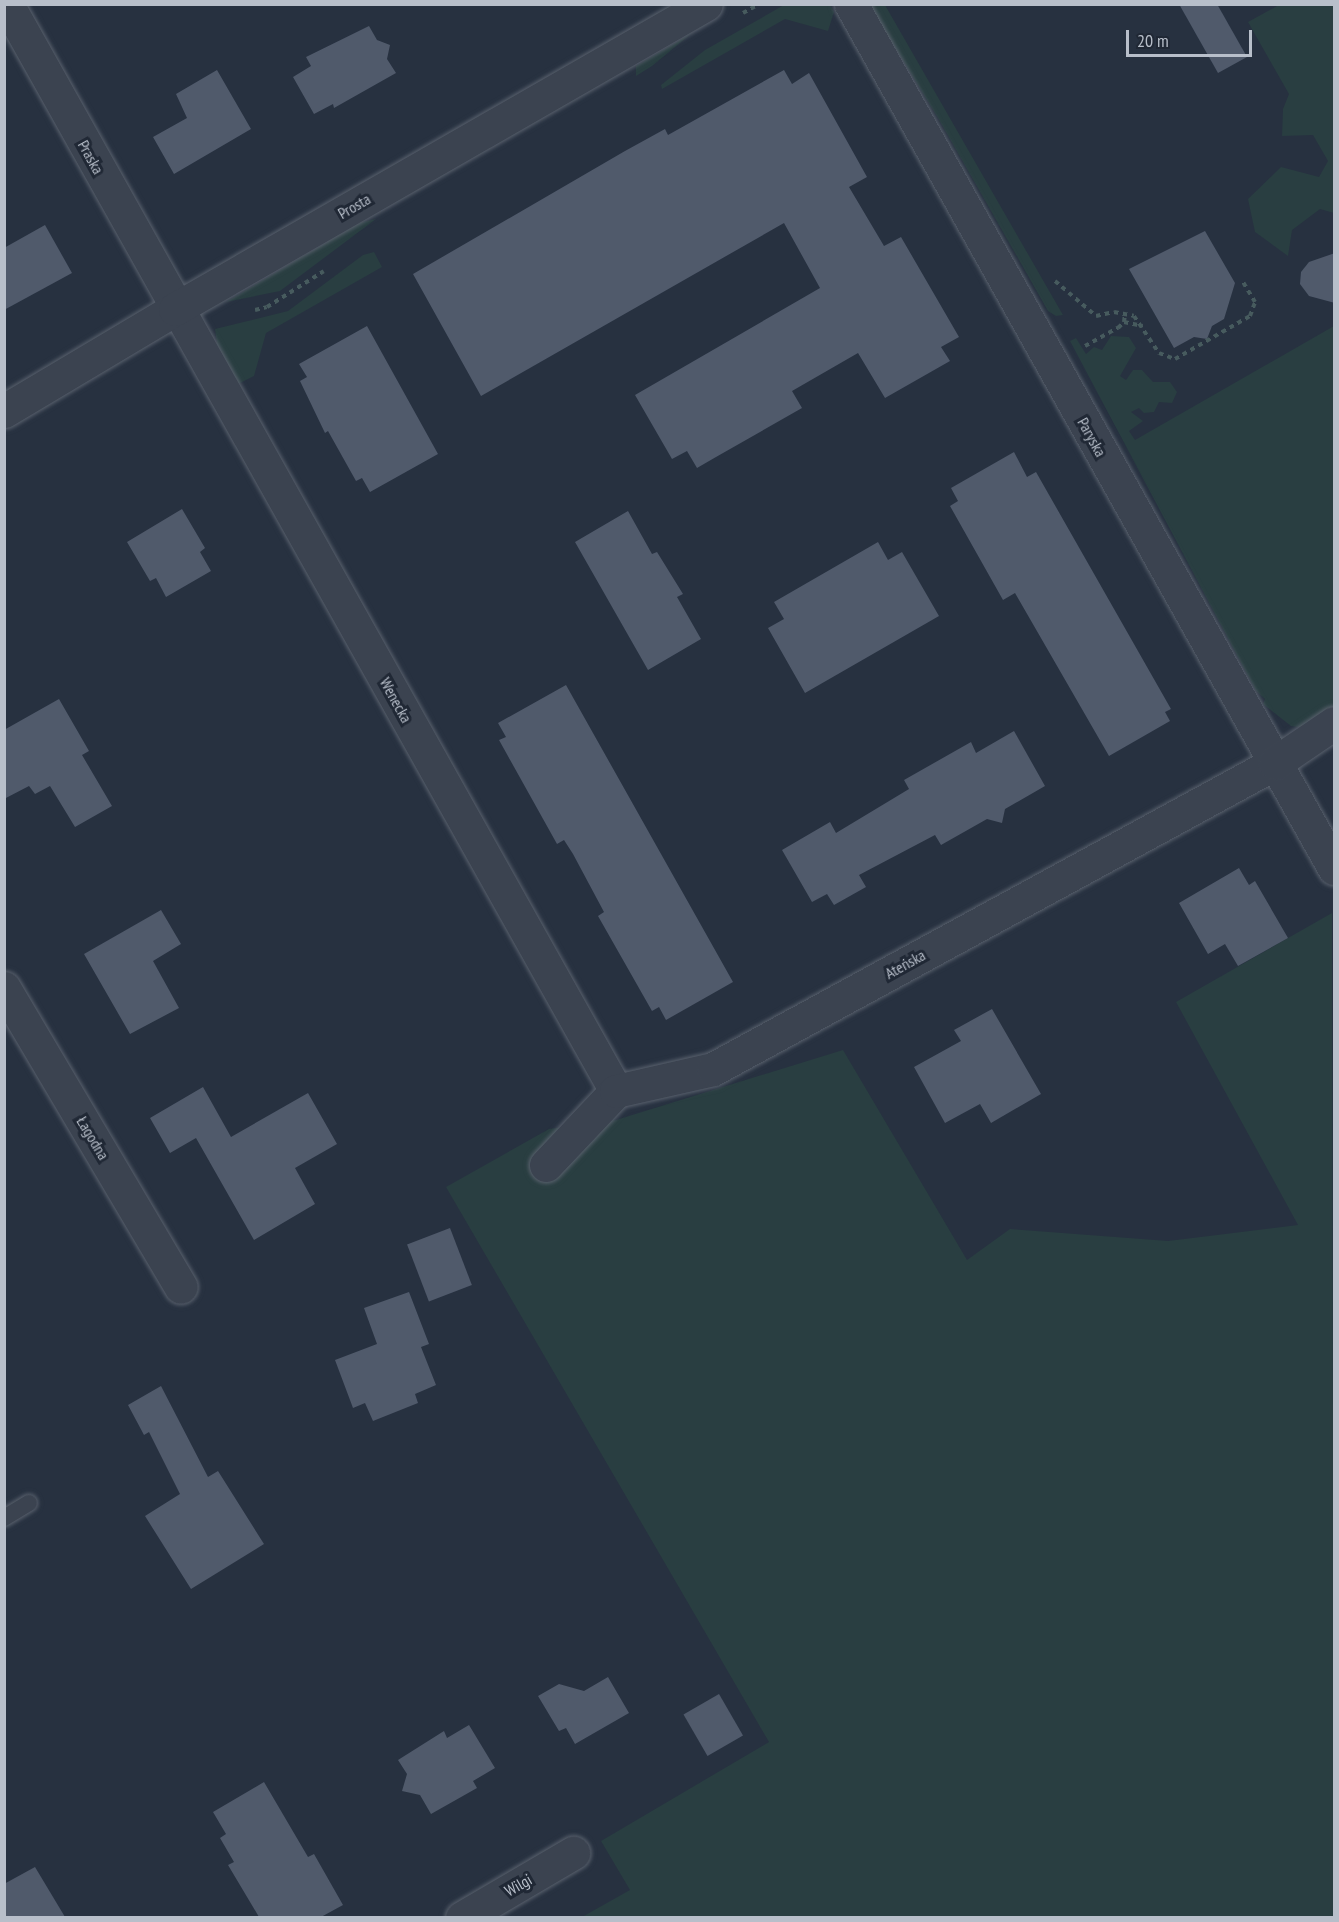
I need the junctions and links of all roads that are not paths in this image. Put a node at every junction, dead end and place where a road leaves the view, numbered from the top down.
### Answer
1 (7, 4) edge
2 (706, 4) edge
3 (851, 4) edge
4 (175, 309) junction
5 (4, 411) edge
6 (1335, 723) edge
7 (1275, 763) junction
8 (1335, 868) edge
9 (4, 988) edge
10 (616, 1091) junction
11 (546, 1166) dead end
12 (181, 1287) dead end
13 (29, 1503) dead end
14 (4, 1518) edge
15 (573, 1853) dead end
16 (462, 1917) edge

1 - 4 street, Praska
2 - 4 street, Prosta
3 - 7 street, Paryska
4 - 5 street, Prosta
4 - 10 street, Wenecka
6 - 7 street, Ateńska
7 - 8 street, Paryska
7 - 10 street, Ateńska
9 - 12 street, Łagodna
10 - 11 street
13 - 14 lane
15 - 16 street, Wilgi

